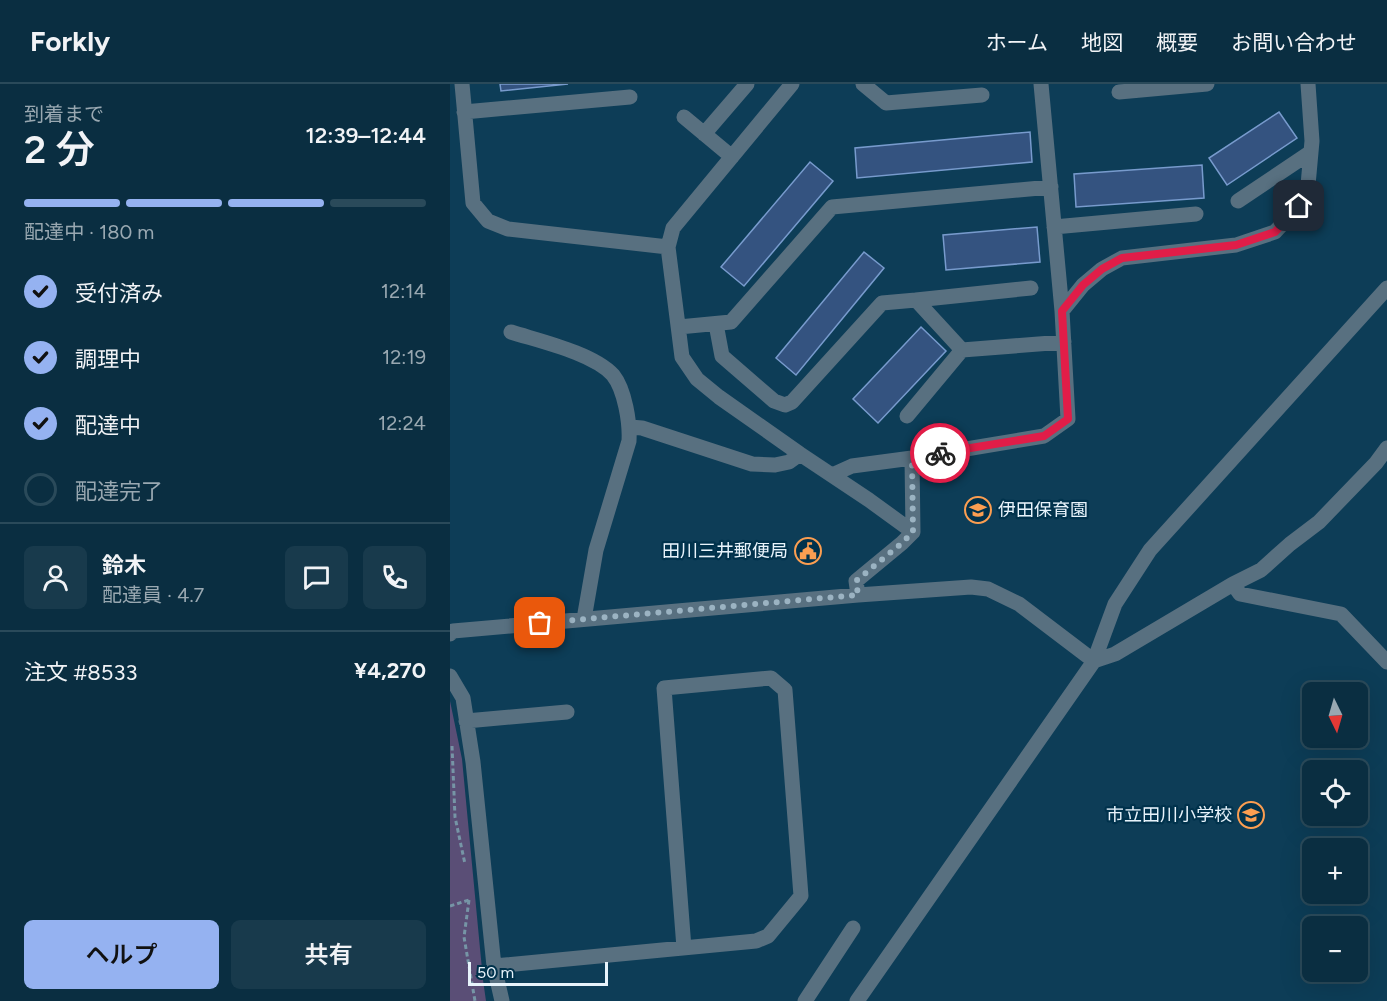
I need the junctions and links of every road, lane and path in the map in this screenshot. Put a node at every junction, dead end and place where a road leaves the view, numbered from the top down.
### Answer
1 (462, 84) edge
2 (747, 84) edge
3 (792, 84) edge
4 (863, 84) edge
5 (1041, 84) edge
6 (1207, 84) edge
7 (1308, 84) edge
8 (1119, 92) dead end
9 (982, 95) dead end
10 (630, 97) dead end
11 (465, 112) junction
12 (684, 117) dead end
13 (704, 134) junction
14 (1311, 153) junction
15 (732, 157) junction
16 (1051, 188) junction
17 (1238, 201) dead end
18 (1196, 214) dead end
19 (1054, 227) junction
20 (668, 247) junction
21 (1031, 288) dead end
22 (1387, 288) edge
23 (916, 300) junction
24 (1062, 311) junction
25 (716, 324) junction
26 (678, 327) junction
27 (511, 332) dead end
28 (1064, 342) junction
29 (962, 350) junction
30 (908, 416) dead end
31 (630, 427) junction
32 (1387, 448) edge
33 (800, 454) junction
34 (912, 458) junction
35 (832, 475) junction
36 (913, 532) junction
37 (1233, 584) junction
38 (858, 595) junction
39 (584, 619) junction
40 (450, 634) edge
41 (1094, 661) junction
42 (1387, 662) edge
43 (450, 676) edge
44 (567, 712) dead end
45 (466, 721) junction
46 (452, 745) dead end
47 (467, 869) dead end
48 (468, 890) dead end
49 (468, 900) junction
50 (450, 906) edge
51 (853, 928) dead end
52 (684, 948) junction
53 (494, 966) junction
54 (475, 1001) edge
55 (502, 1001) edge
56 (805, 1001) edge
57 (857, 1001) edge

1 - 11 street
2 - 13 street
3 - 15 street
4 - 9 street
5 - 16 street
6 - 8 street
7 - 14 street
10 - 11 street
11 - 20 street
12 - 13 street
13 - 15 street
14 - 17 street
14 - 24 street
15 - 20 street
16 - 19 street
16 - 25 street
18 - 19 street
19 - 24 street
20 - 26 street
21 - 23 street
22 - 41 street
23 - 25 street
23 - 29 street
24 - 28 street
25 - 26 street
26 - 33 street
27 - 31 street
28 - 29 street
28 - 34 street
29 - 30 street
31 - 33 street
31 - 39 street
32 - 37 street
33 - 35 street
34 - 35 street
34 - 36 street
35 - 36 street
36 - 38 street
37 - 41 street
37 - 42 street
38 - 39 street
38 - 41 street
39 - 40 street
41 - 57 street
43 - 45 street
44 - 45 street
45 - 53 street
46 - 47 path
48 - 49 path
49 - 50 path
49 - 54 path
51 - 56 street
52 - 52 street
52 - 53 street
53 - 55 street

